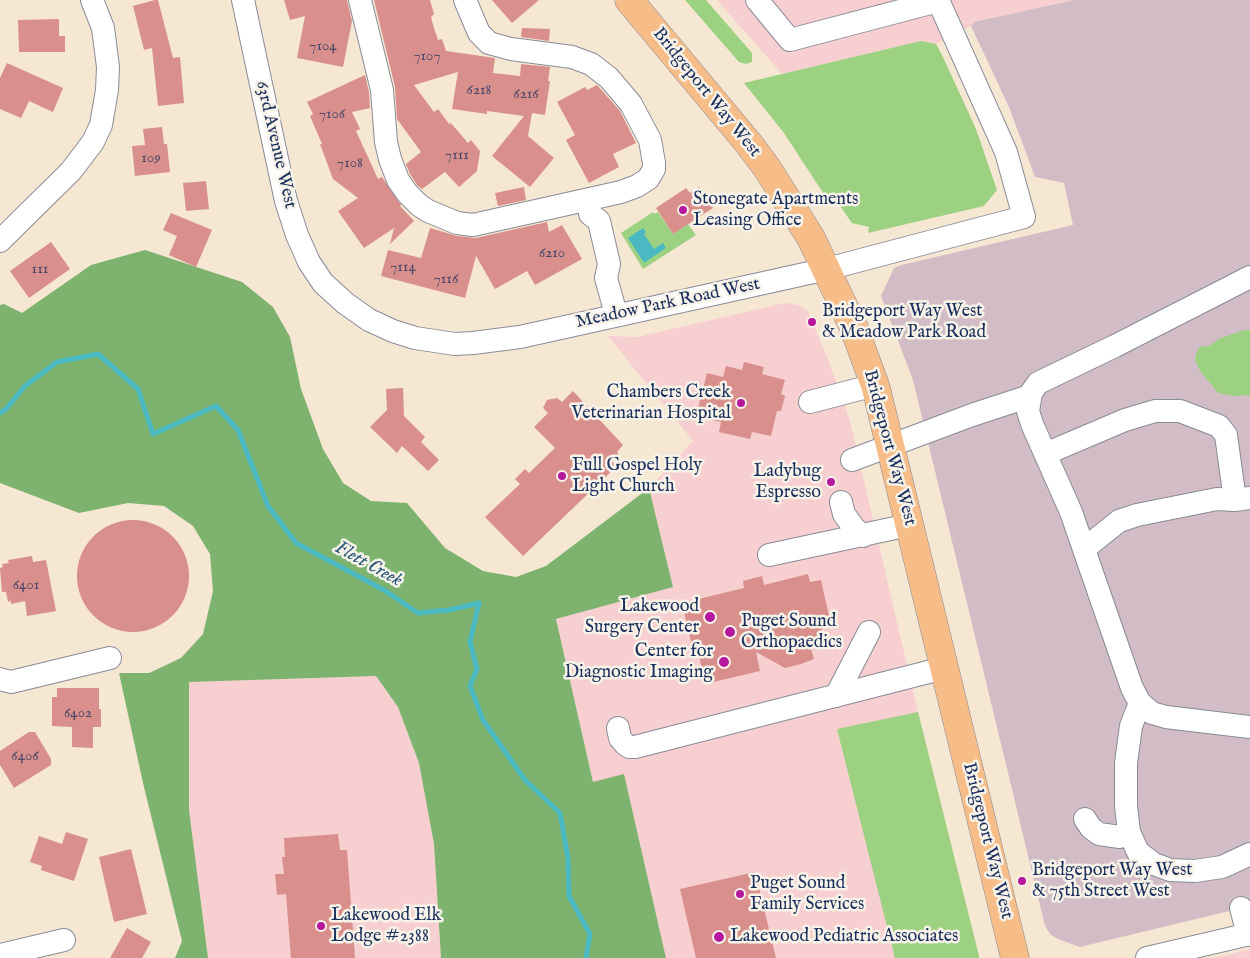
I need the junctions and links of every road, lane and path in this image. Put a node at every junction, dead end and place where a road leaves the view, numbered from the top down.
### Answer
1 (92, 0) edge
2 (242, 0) edge
3 (360, 0) edge
4 (465, 0) edge
5 (629, 0) edge
6 (757, 0) edge
7 (938, 0) edge
8 (588, 207) junction
9 (0, 241) edge
10 (827, 269) junction
11 (1250, 277) edge
12 (323, 283) joint
13 (616, 314) junction
14 (874, 385) junction
15 (1030, 396) junction
16 (810, 402) dead end
17 (890, 446) junction
18 (1045, 454) junction
19 (852, 460) dead end
20 (1242, 499) edge
21 (841, 502) dead end
22 (909, 525) junction
23 (863, 536) junction
24 (1084, 549) junction
25 (769, 555) dead end
26 (869, 632) dead end
27 (110, 658) dead end
28 (944, 668) junction
29 (0, 679) edge
30 (836, 696) junction
31 (1140, 703) junction
32 (1250, 727) edge
33 (618, 728) dead end
34 (1085, 819) dead end
35 (1129, 832) junction
36 (1250, 854) edge
37 (1241, 908) dead end
38 (1249, 934) edge
39 (64, 940) dead end
40 (1181, 954) edge
41 (0, 955) edge
42 (1015, 958) edge
43 (1147, 958) edge

1 - 9 street
2 - 12 street, 63rd Avenue West
3 - 8 street
4 - 8 street
5 - 10 main road, Bridgeport Way West
6 - 7 street
7 - 10 street, Meadow Park Road West
8 - 13 street
10 - 13 street, Meadow Park Road West
10 - 14 main road, Bridgeport Way West
11 - 15 street
12 - 13 street, Meadow Park Road West
14 - 16 street
14 - 17 main road, Bridgeport Way West
15 - 17 street
15 - 18 street
17 - 19 street
17 - 22 main road, Bridgeport Way West
18 - 20 street
18 - 24 street
20 - 24 street
21 - 23 street
22 - 23 street
22 - 28 main road, Bridgeport Way West
23 - 25 street
24 - 31 street
26 - 30 street
27 - 29 street
28 - 30 street
28 - 42 main road, Bridgeport Way West
30 - 33 street
31 - 32 street
31 - 35 street
34 - 35 street
35 - 36 street
37 - 38 street
38 - 40 street
39 - 41 street
40 - 43 street

